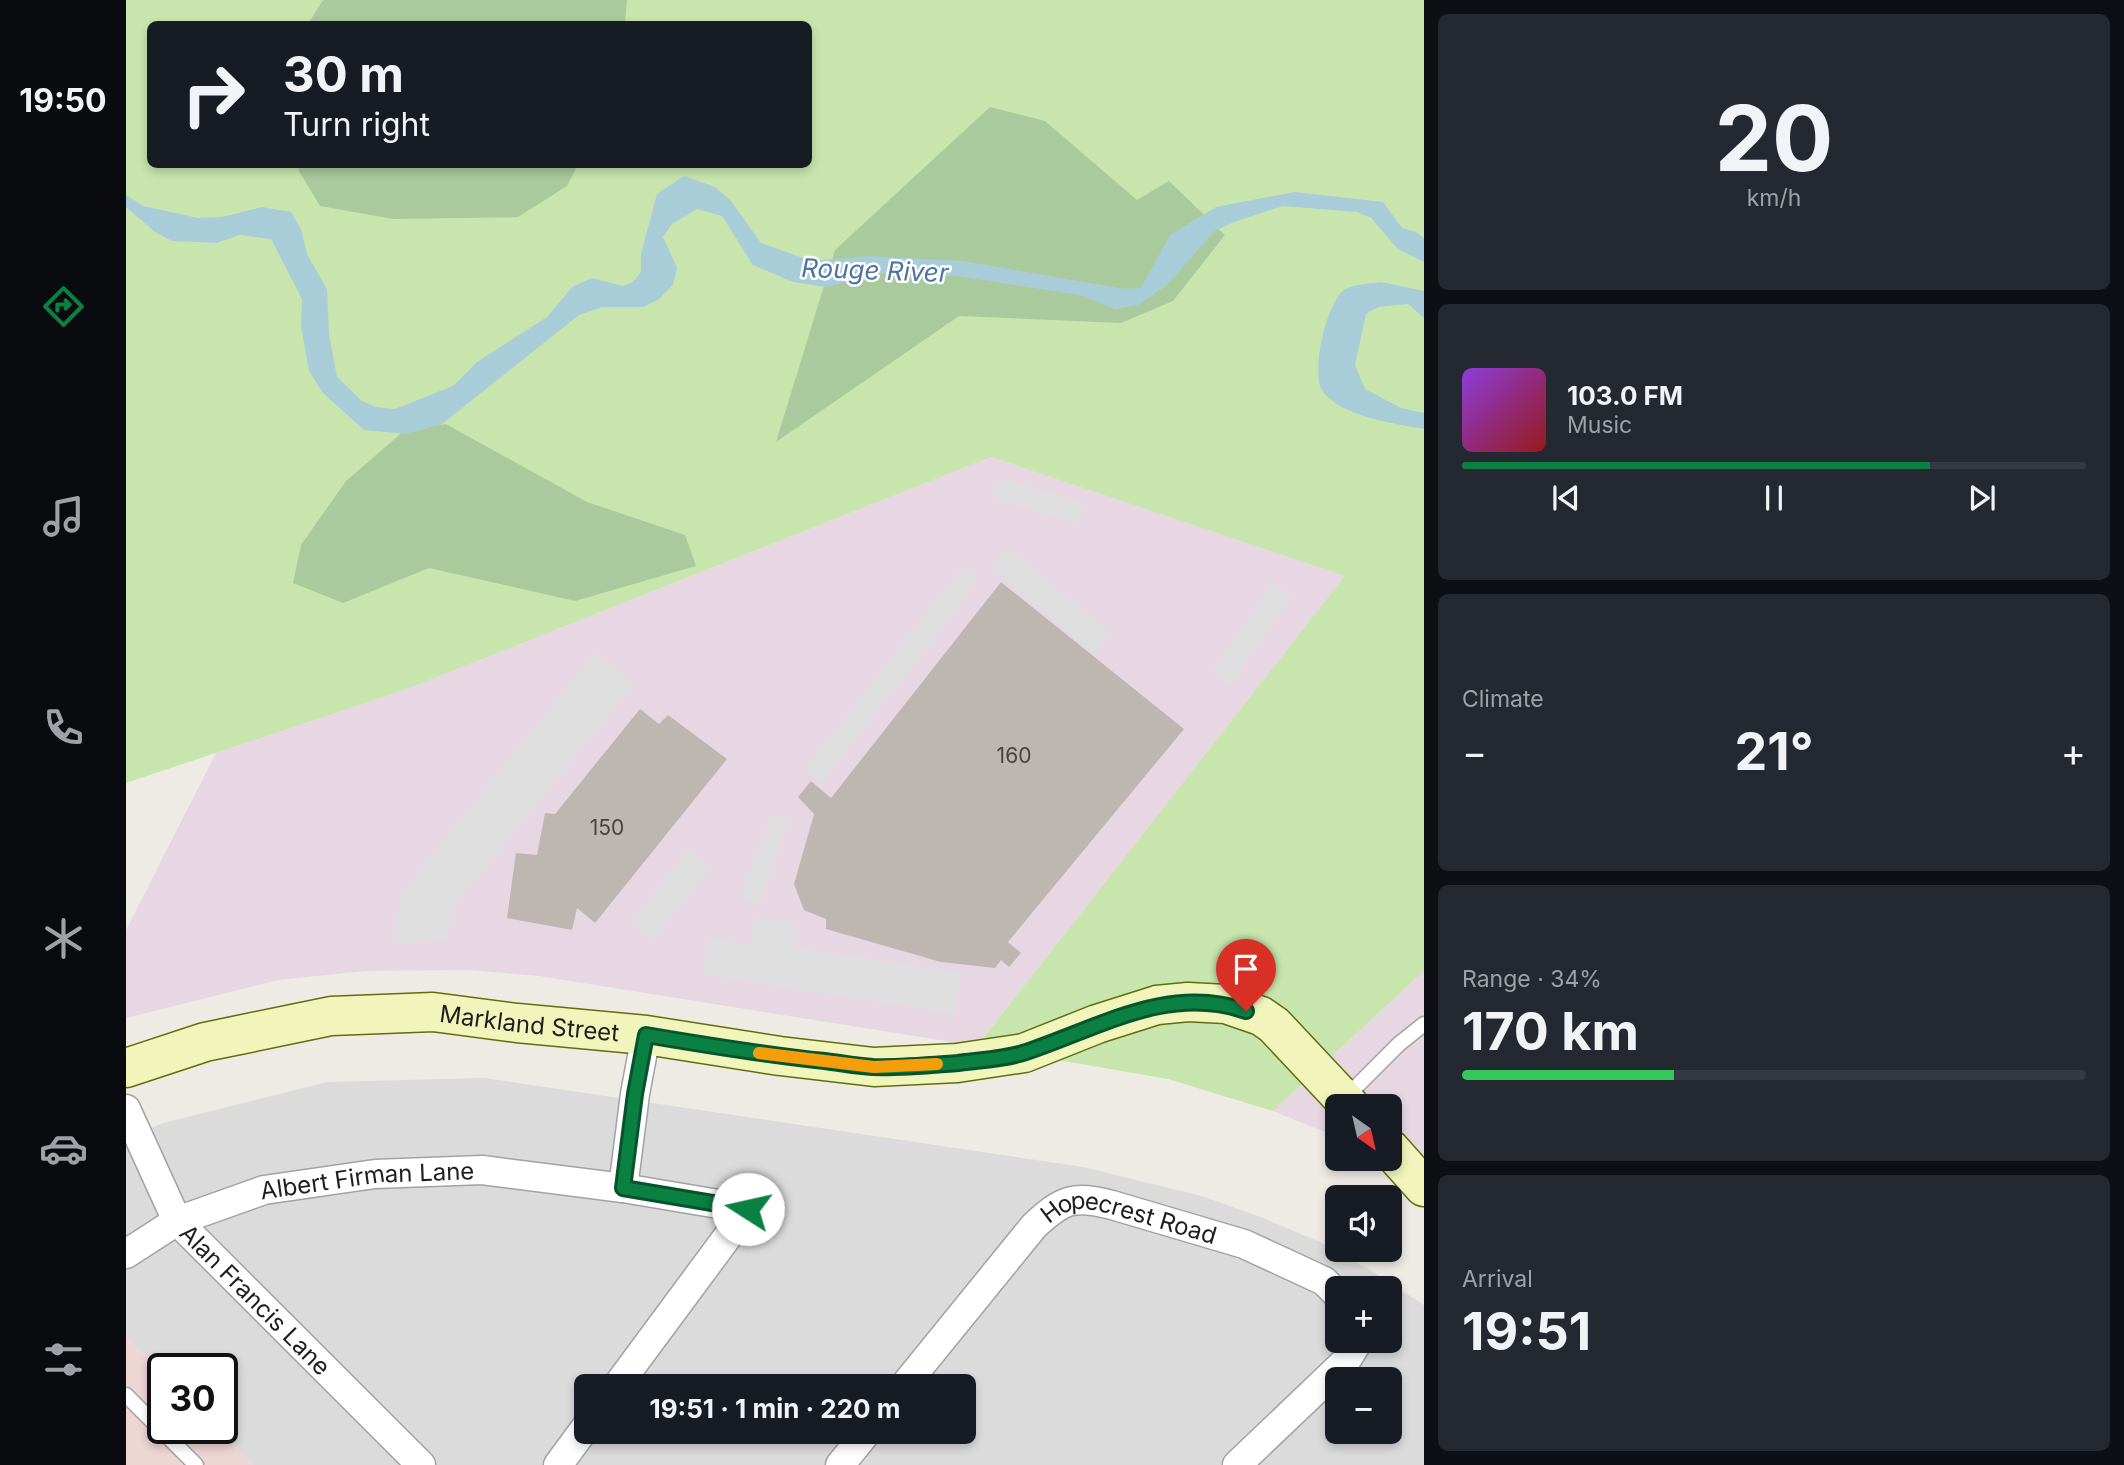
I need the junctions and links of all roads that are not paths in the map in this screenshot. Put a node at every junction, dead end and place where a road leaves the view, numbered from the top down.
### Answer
1 (1424, 1024) edge
2 (646, 1035) junction
3 (126, 1068) edge
4 (1339, 1094) edge
5 (1354, 1094) edge
6 (126, 1109) edge
7 (1402, 1162) edge
8 (1424, 1187) edge
9 (623, 1188) junction
10 (177, 1221) junction
11 (126, 1254) edge
12 (1325, 1282) edge
13 (1351, 1353) edge
14 (626, 1374) edge
15 (914, 1374) edge
16 (126, 1395) edge
17 (574, 1443) edge
18 (857, 1444) edge
19 (196, 1465) edge
20 (421, 1465) edge
21 (558, 1465) edge
22 (840, 1465) edge
23 (1237, 1465) edge

1 - 5 lane
2 - 3 street, Markland Street
2 - 4 street, Markland Street
2 - 9 street
6 - 10 street, Alan Francis Lane
7 - 8 street
9 - 10 street, Albert Firman Lane
9 - 14 street
10 - 11 street, Albert Firman Lane
10 - 20 street, Alan Francis Lane
12 - 15 street, Hopecrest Road
13 - 23 street
16 - 19 lane
17 - 21 street
18 - 22 street

